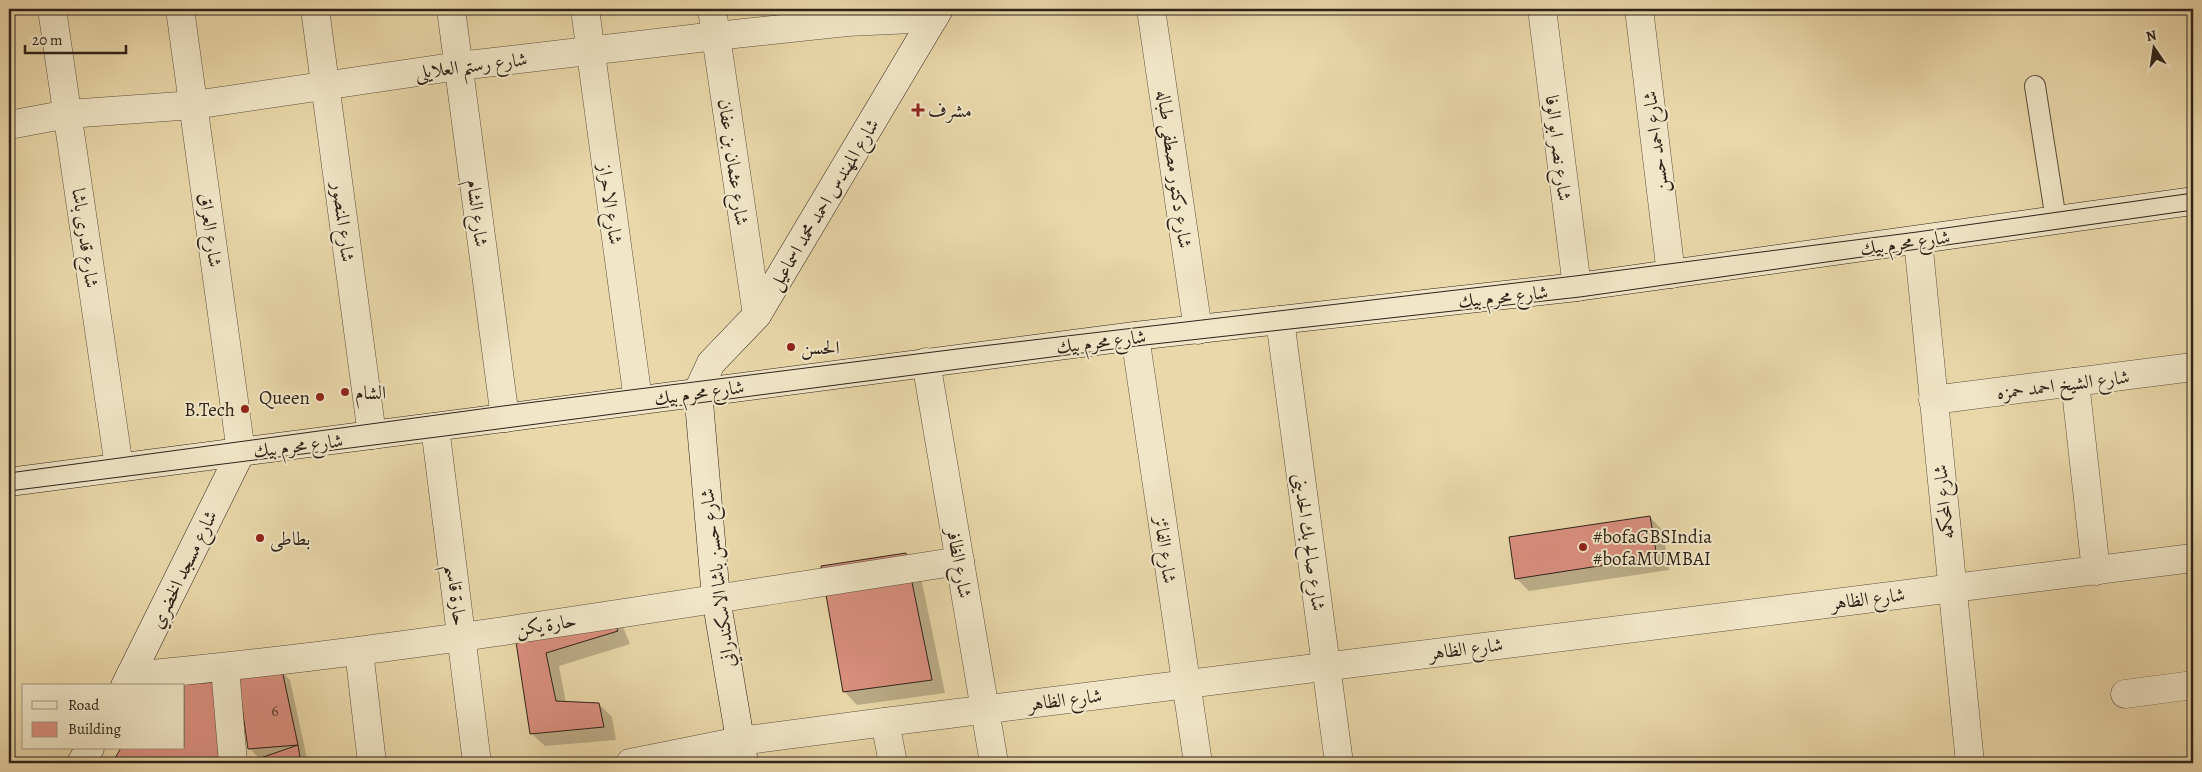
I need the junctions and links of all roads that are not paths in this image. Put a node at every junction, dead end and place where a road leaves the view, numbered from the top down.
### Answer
1 (52, 9) edge
2 (180, 9) edge
3 (316, 9) edge
4 (451, 9) edge
5 (585, 9) edge
6 (712, 9) edge
7 (1151, 9) edge
8 (1542, 9) edge
9 (1639, 9) edge
10 (936, 13) edge
11 (846, 16) edge
12 (716, 36) junction
13 (590, 51) junction
14 (459, 66) junction
15 (326, 85) junction
16 (2036, 86) dead end
17 (194, 105) junction
18 (68, 114) junction
19 (9, 124) edge
20 (2193, 201) edge
21 (2056, 220) junction
22 (1918, 240) junction
23 (1671, 274) junction
24 (1577, 288) junction
25 (757, 315) junction
26 (1280, 320) junction
27 (1198, 330) junction
28 (1135, 336) junction
29 (926, 362) junction
30 (2193, 368) edge
31 (2075, 382) junction
32 (698, 392) junction
33 (638, 400) junction
34 (1933, 400) junction
35 (505, 418) junction
36 (435, 427) junction
37 (372, 435) junction
38 (241, 452) junction
39 (118, 467) junction
40 (9, 482) edge
41 (2193, 558) edge
42 (960, 561) junction
43 (2096, 571) junction
44 (1952, 588) junction
45 (716, 598) junction
46 (462, 637) junction
47 (359, 650) junction
48 (1326, 666) junction
49 (225, 668) junction
50 (128, 681) edge
51 (1186, 684) junction
52 (2193, 685) edge
53 (2125, 694) dead end
54 (985, 709) junction
55 (886, 722) junction
56 (89, 750) edge
57 (742, 752) edge
58 (81, 763) edge
59 (234, 763) edge
60 (372, 763) edge
61 (477, 763) edge
62 (630, 763) edge
63 (893, 763) edge
64 (994, 763) edge
65 (1198, 763) edge
66 (1339, 763) edge
67 (1970, 763) edge

1 - 18 street, شارع قدرى باشا
2 - 17 street, شارع العراق
3 - 15 street, شارع المنصور
4 - 14 street, شارع الشام
5 - 13 street, شارع الاحراز
6 - 12 street, شارع عثمان بن عفان
7 - 27 street, شارع دكتور مصطفى طباله
8 - 24 street, شارع نصر ابو الوفا
9 - 23 street, شارع احمد حسن
10 - 11 street, شارع رستم العلايلى
10 - 25 street, شارع المهندس احمد محمد اسماعيل
11 - 12 street, شارع رستم العلايلى
12 - 13 street, شارع رستم العلايلى
12 - 25 street, شارع عثمان بن عفان
13 - 14 street, شارع رستم العلايلى
13 - 33 street, شارع الاحراز
14 - 15 street, شارع رستم العلايلى
14 - 35 street, شارع الشام
15 - 17 street, شارع رستم العلايلى
15 - 37 street, شارع المنصور
16 - 21 lane
17 - 18 street, شارع رستم العلايلى
17 - 38 street, شارع العراق
18 - 19 street, شارع رستم العلايلى
18 - 39 street, شارع قدرى باشا
20 - 21 street, شارع محرم بيك
21 - 22 street, شارع محرم بيك
22 - 23 street, شارع محرم بيك
22 - 34 street, شارع المحكمه
23 - 24 street, شارع محرم بيك
24 - 26 street, شارع محرم بيك
25 - 32 street, شارع المهندس احمد محمد اسماعيل
26 - 27 street, شارع محرم بيك
26 - 48 street, شارع صالح بك الحدينى
27 - 28 street, شارع محرم بيك
28 - 29 street, شارع محرم بيك
28 - 51 street, شارع الفائز
29 - 32 street, شارع محرم بيك
29 - 42 street, شارع الظافر
30 - 31 street, شارع الشيخ احمد حمزه
31 - 34 street, شارع الشيخ احمد حمزه
31 - 43 street
32 - 33 street, شارع محرم بيك
32 - 45 street, شارع حسن باشا الاسكندراني
33 - 35 street, شارع محرم بيك
34 - 44 street, شارع المحكمه
35 - 36 street, شارع محرم بيك
36 - 37 street, شارع محرم بيك
36 - 46 street, حارة قاسم
37 - 38 street, شارع محرم بيك
38 - 39 street, شارع محرم بيك
38 - 50 street, شارع مسجد الخضري
39 - 40 street, شارع محرم بيك
41 - 43 street, شارع الظاهر
42 - 45 street, حارة يكن
42 - 54 street, شارع الظافر
43 - 44 street, شارع الظاهر
44 - 48 street, شارع الظاهر
44 - 67 street, شارع المحكمه
45 - 46 street, حارة يكن
45 - 57 street, شارع حسن باشا الاسكندراني
46 - 47 street, حارة يكن
46 - 61 street, حارة قاسم
47 - 49 street, حارة يكن
47 - 60 street
48 - 51 street, شارع الظاهر
48 - 66 street, شارع صالح بك الحدينى
49 - 50 street, حارة يكن
49 - 59 street
51 - 54 street, شارع الظاهر
51 - 65 street, شارع الفائز
52 - 53 street
54 - 55 street, شارع الظاهر
54 - 64 street, شارع الظافر
55 - 57 street, شارع الظاهر
55 - 63 street
56 - 58 street
57 - 62 street, شارع الظاهر

